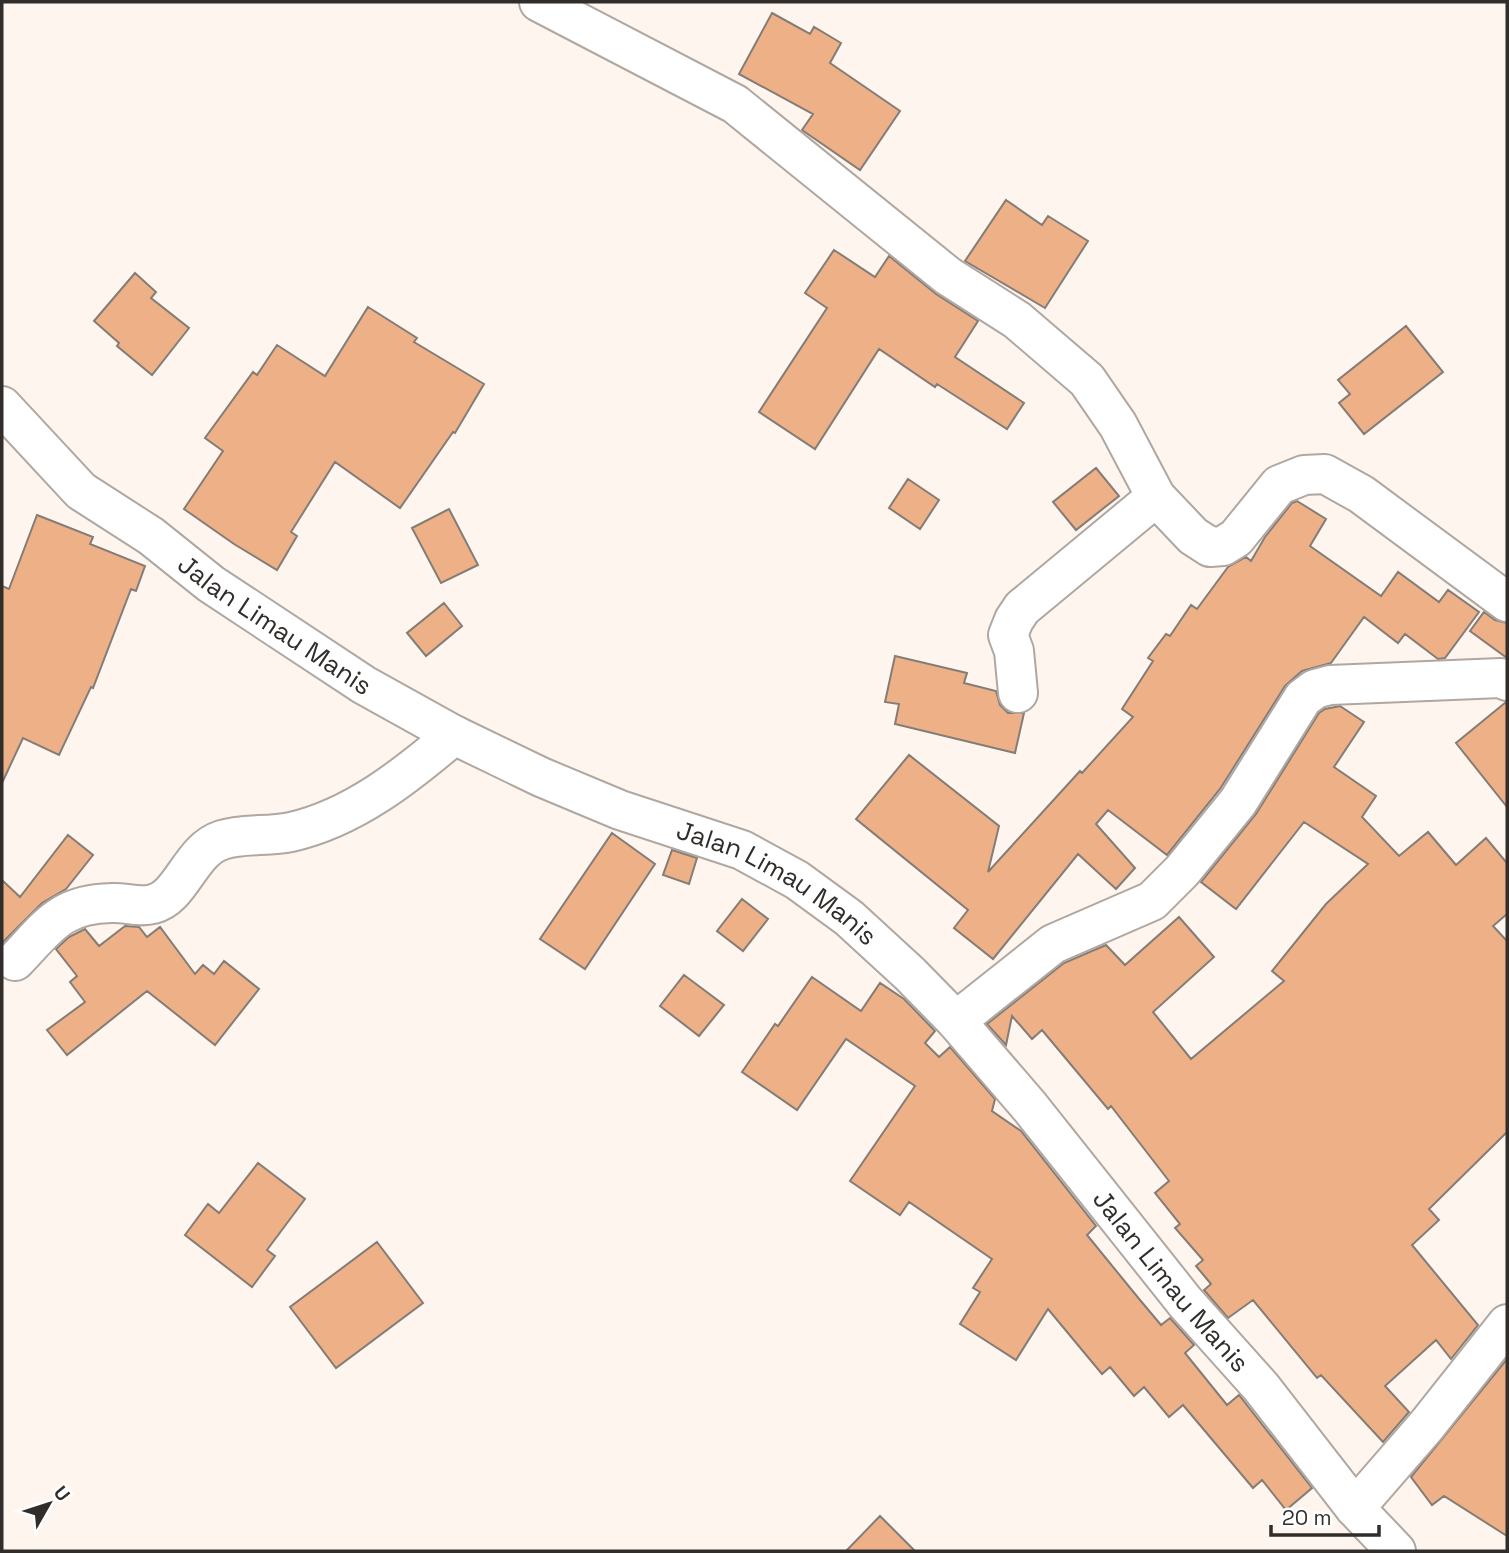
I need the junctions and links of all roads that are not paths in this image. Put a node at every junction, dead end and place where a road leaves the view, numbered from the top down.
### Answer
1 (538, 2) edge
2 (2, 406) edge
3 (1156, 497) junction
4 (1507, 603) edge
5 (1507, 681) edge
6 (1018, 693) dead end
7 (454, 734) junction
8 (15, 961) dead end
9 (956, 1021) junction
10 (1506, 1329) edge
11 (1355, 1508) junction
12 (1396, 1551) edge

1 - 3 street
2 - 7 street, Jalan Limau Manis
3 - 4 street
3 - 6 street
5 - 9 street
7 - 8 street
7 - 9 street, Jalan Limau Manis
9 - 11 street, Jalan Limau Manis
10 - 11 street
11 - 12 street, Jalan Limau Manis

